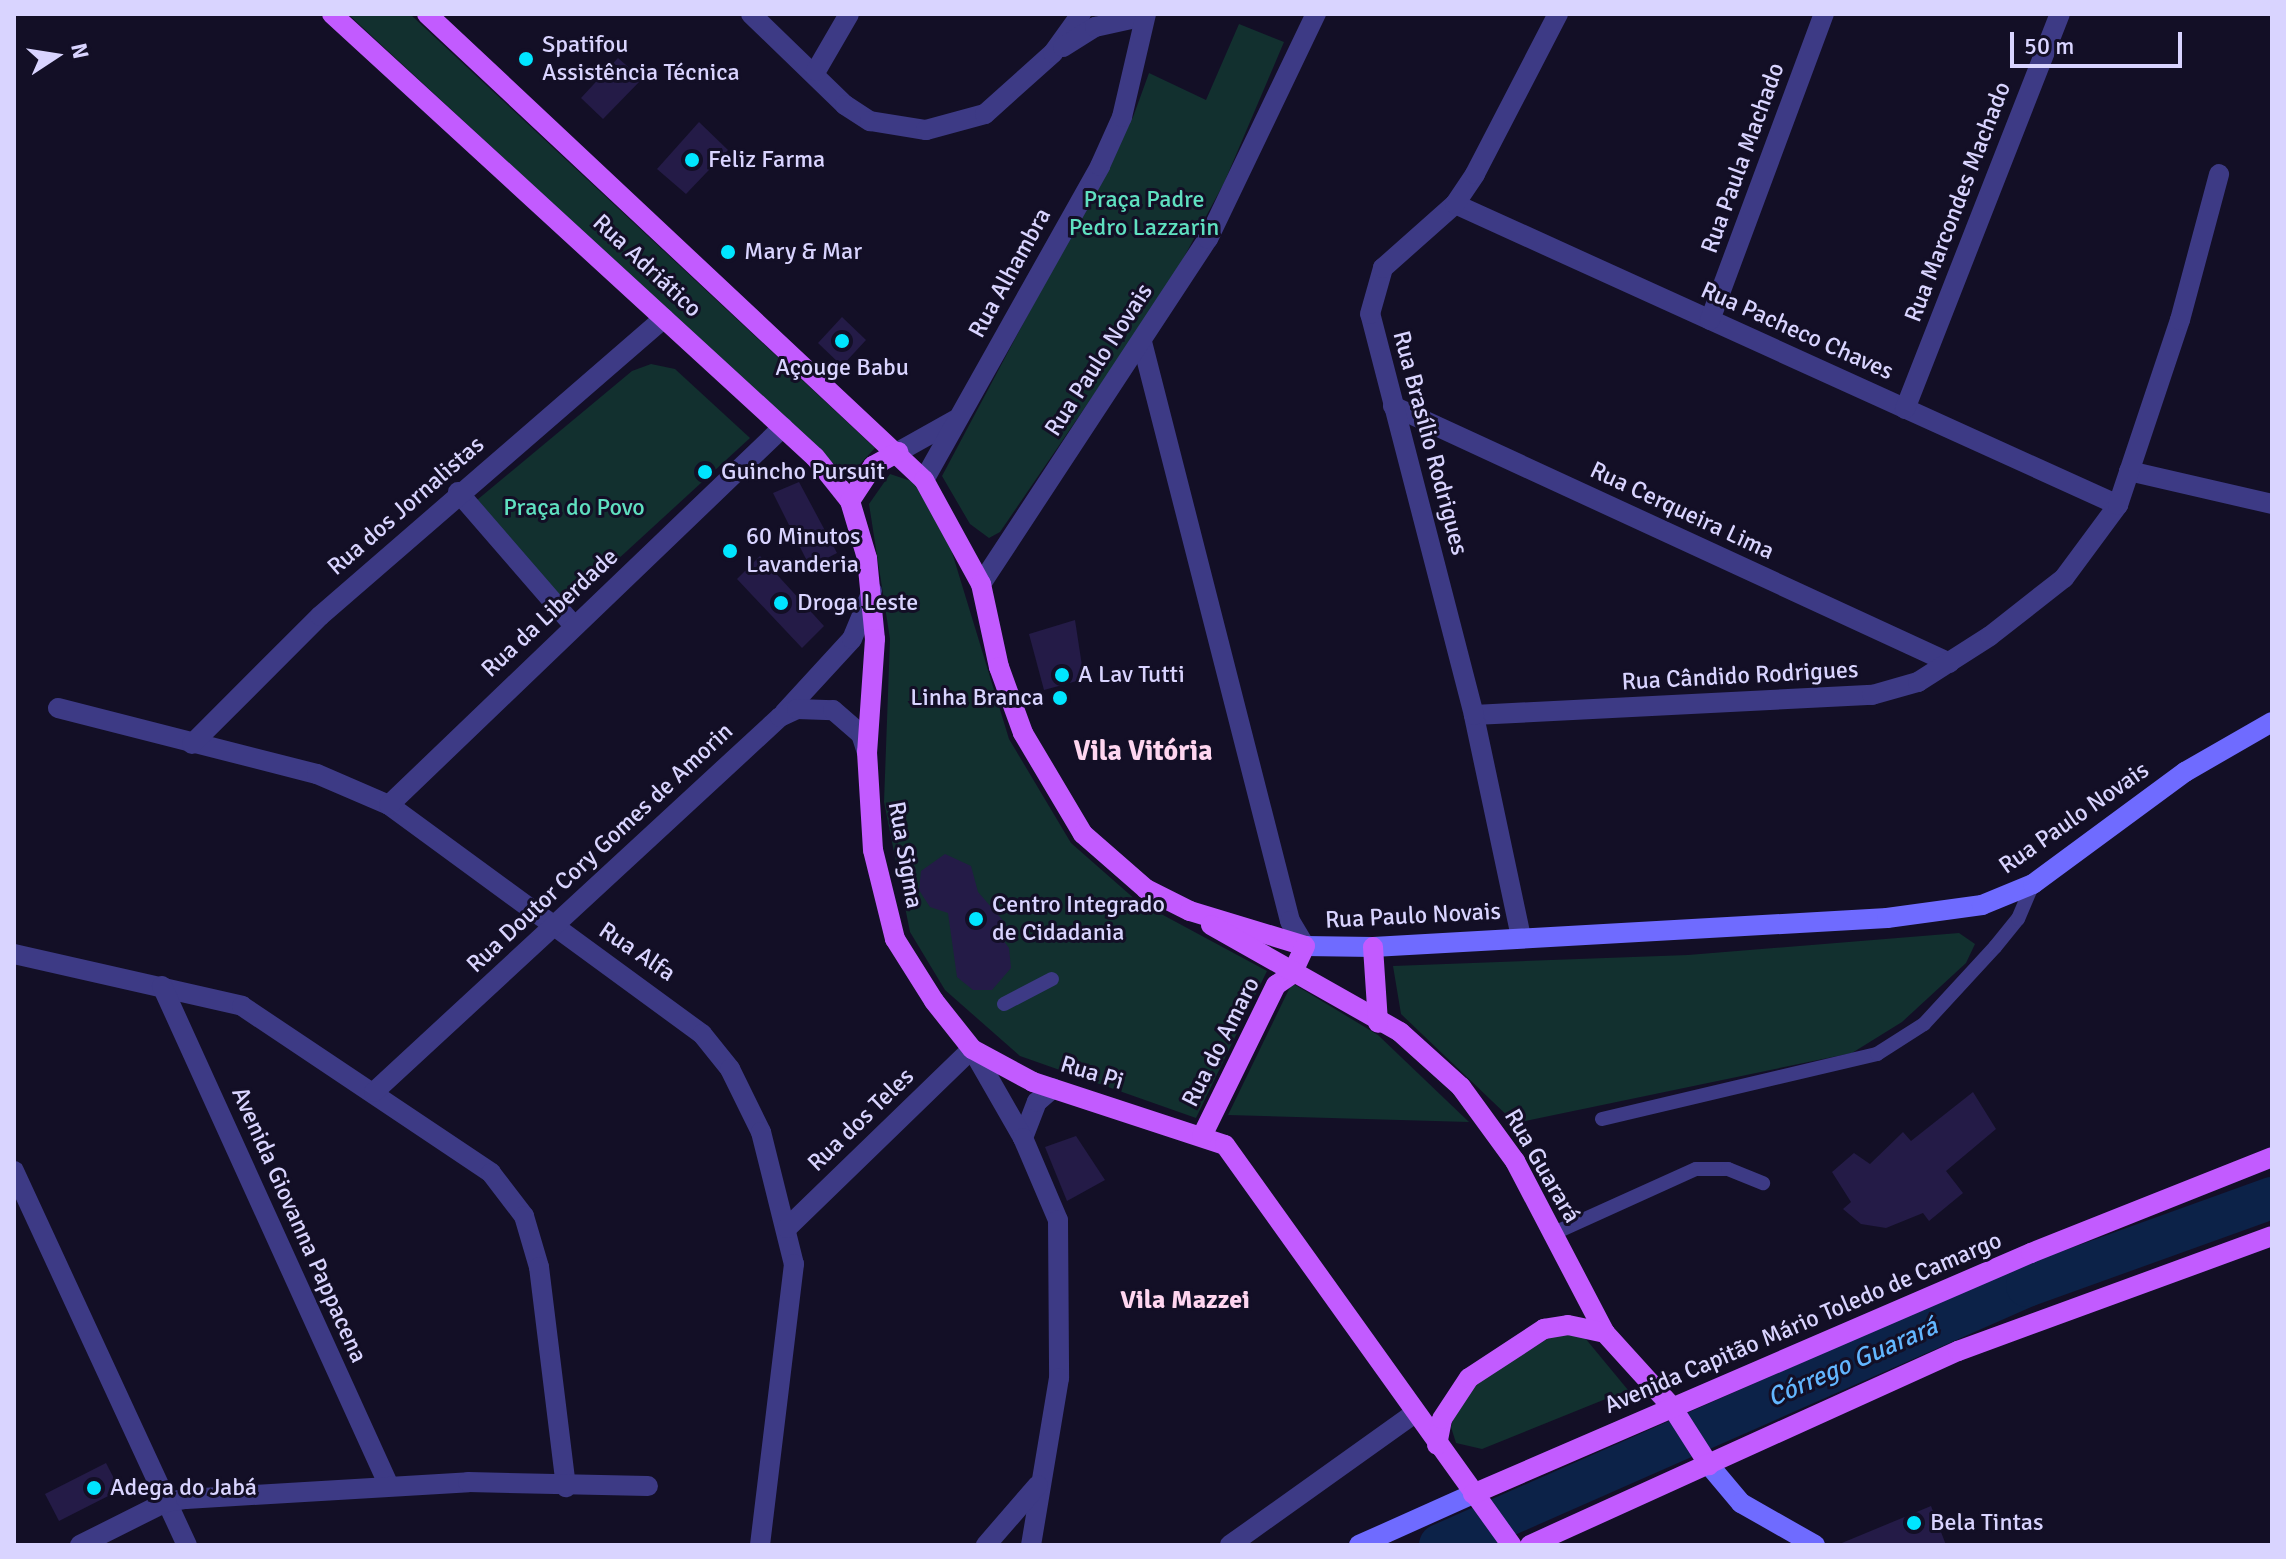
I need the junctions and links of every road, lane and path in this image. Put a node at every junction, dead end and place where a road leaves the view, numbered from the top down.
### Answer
1 (332, 14) edge
2 (427, 14) edge
3 (751, 14) edge
4 (849, 14) edge
5 (1081, 14) edge
6 (1316, 14) edge
7 (1558, 14) edge
8 (1824, 14) edge
9 (2060, 14) edge
10 (1145, 15) edge
11 (349, 23) edge
12 (1053, 53) junction
13 (816, 71) junction
14 (2219, 174) dead end
15 (1455, 204) junction
16 (664, 318) junction
17 (1710, 320) junction
18 (1142, 342) junction
19 (1393, 406) junction
20 (1905, 409) junction
21 (958, 418) junction
22 (783, 427) junction
23 (898, 452) junction
24 (2129, 471) junction
25 (924, 480) junction
26 (458, 492) junction
27 (850, 501) junction
28 (2272, 504) edge
29 (2118, 505) junction
30 (981, 584) junction
31 (872, 591) junction
32 (574, 626) junction
33 (1950, 663) junction
34 (58, 708) dead end
35 (1474, 715) junction
36 (780, 717) junction
37 (2272, 722) edge
38 (192, 744) junction
39 (867, 752) junction
40 (389, 805) junction
41 (2033, 884) junction
42 (1184, 908) junction
43 (555, 928) junction
44 (1521, 937) junction
45 (1305, 946) junction
46 (1373, 947) junction
47 (14, 954) edge
48 (1292, 974) junction
49 (1052, 979) dead end
50 (162, 986) junction
51 (1004, 1004) dead end
52 (1378, 1023) junction
53 (972, 1049) junction
54 (1053, 1088) junction
55 (374, 1092) junction
56 (1602, 1119) dead end
57 (1202, 1136) junction
58 (1023, 1138) junction
59 (2272, 1157) edge
60 (14, 1171) edge
61 (1763, 1183) dead end
62 (787, 1228) junction
63 (1552, 1234) junction
64 (2272, 1236) edge
65 (1605, 1333) junction
66 (1672, 1407) junction
67 (1415, 1413) junction
68 (1437, 1445) junction
69 (1709, 1465) junction
70 (1040, 1482) junction
71 (389, 1486) junction
72 (648, 1486) dead end
73 (566, 1487) junction
74 (166, 1502) junction
75 (1479, 1502) junction
76 (1507, 1539) edge
77 (80, 1545) edge
78 (187, 1545) edge
79 (760, 1545) edge
80 (986, 1545) edge
81 (1031, 1545) edge
82 (1230, 1545) edge
83 (1359, 1545) edge
84 (1530, 1545) edge
85 (1815, 1545) edge

1 - 11 main road, Rua Adriático
2 - 23 main road, Rua Adriático
3 - 13 street
4 - 13 street
5 - 12 street
6 - 18 street, Rua Paulo Novais
7 - 15 street, Rua Brasílio Rodrigues
8 - 17 street, Rua Paula Machado
9 - 20 street, Rua Marcondes Machado
10 - 12 street
10 - 21 street, Rua Alhambra
11 - 16 main road, Rua Adriático
12 - 13 street
14 - 24 street, Rua Cândido Rodrigues
15 - 17 street, Rua Pacheco Chaves
15 - 19 street, Rua Brasílio Rodrigues
16 - 22 main road, Rua Adriático
16 - 26 street, Rua dos Jornalistas
17 - 20 street, Rua Pacheco Chaves
18 - 30 street, Rua Paulo Novais
18 - 45 street
19 - 33 street, Rua Cerqueira Lima
19 - 35 street, Rua Brasílio Rodrigues
20 - 29 street, Rua Pacheco Chaves
21 - 23 street
21 - 25 street, Rua Alhambra
22 - 27 main road, Rua Adriático
22 - 32 street, Rua da Liberdade
23 - 25 main road, Rua Adriático
23 - 27 main road
24 - 28 street
24 - 29 street, Rua Cândido Rodrigues
25 - 30 main road, Rua Adriático
26 - 32 street
26 - 38 street, Rua dos Jornalistas
27 - 31 main road, Rua Adriático
29 - 33 street, Rua Cândido Rodrigues
30 - 42 main road, Rua Paulo Novais
31 - 36 street, Rua Doutor Cory Gomes de Amorin
31 - 39 main road, Rua Sigma
32 - 40 street, Rua da Liberdade
33 - 35 street, Rua Cândido Rodrigues
34 - 38 street, Rua Alfa
35 - 44 street, Rua Brasílio Rodrigues
36 - 39 street
36 - 43 street, Rua Doutor Cory Gomes de Amorin
37 - 41 street, Rua Paulo Novais
38 - 40 street, Rua Alfa
39 - 53 main road, Rua Sigma
40 - 43 street, Rua Alfa
41 - 44 street, Rua Paulo Novais
41 - 56 lane
42 - 45 main road, Rua Paulo Novais
42 - 48 main road, Rua Guarará
43 - 55 street, Rua Doutor Cory Gomes de Amorin
43 - 62 street, Rua Alfa
44 - 46 street, Rua Paulo Novais
45 - 46 street, Rua Paulo Novais
45 - 48 main road, Rua do Amaro
46 - 52 main road
47 - 50 street
48 - 52 main road, Rua Guarará
48 - 57 main road, Rua do Amaro
49 - 51 lane
50 - 55 street
50 - 71 street, Avenida Giovanna Pappacena
52 - 63 main road, Rua Guarará
53 - 54 main road, Rua Pi
53 - 58 street, Rua Sigma
53 - 62 street, Rua dos Teles
54 - 57 main road, Rua Pi
54 - 58 street
55 - 73 street
57 - 67 main road, Rua do Amaro
58 - 70 street, Rua Sigma
59 - 66 main road, Avenida Capitão Mário Toledo de Camargo
60 - 74 street
61 - 63 lane
62 - 79 street, Rua Alfa
63 - 65 main road, Rua Guarará
64 - 69 main road
65 - 66 main road, Rua Guarará
65 - 68 main road
66 - 69 main road, Rua Guarará
66 - 75 main road, Avenida Capitão Mário Toledo de Camargo
67 - 68 main road, Rua do Amaro
67 - 82 street
68 - 75 main road, Rua do Amaro
69 - 84 main road
69 - 85 street
70 - 80 street
70 - 81 street, Rua Sigma
71 - 73 street
71 - 74 street
72 - 73 street
74 - 77 street
74 - 78 street
75 - 76 main road, Rua do Amaro
75 - 83 street, Avenida Capitão Mário Toledo de Camargo

